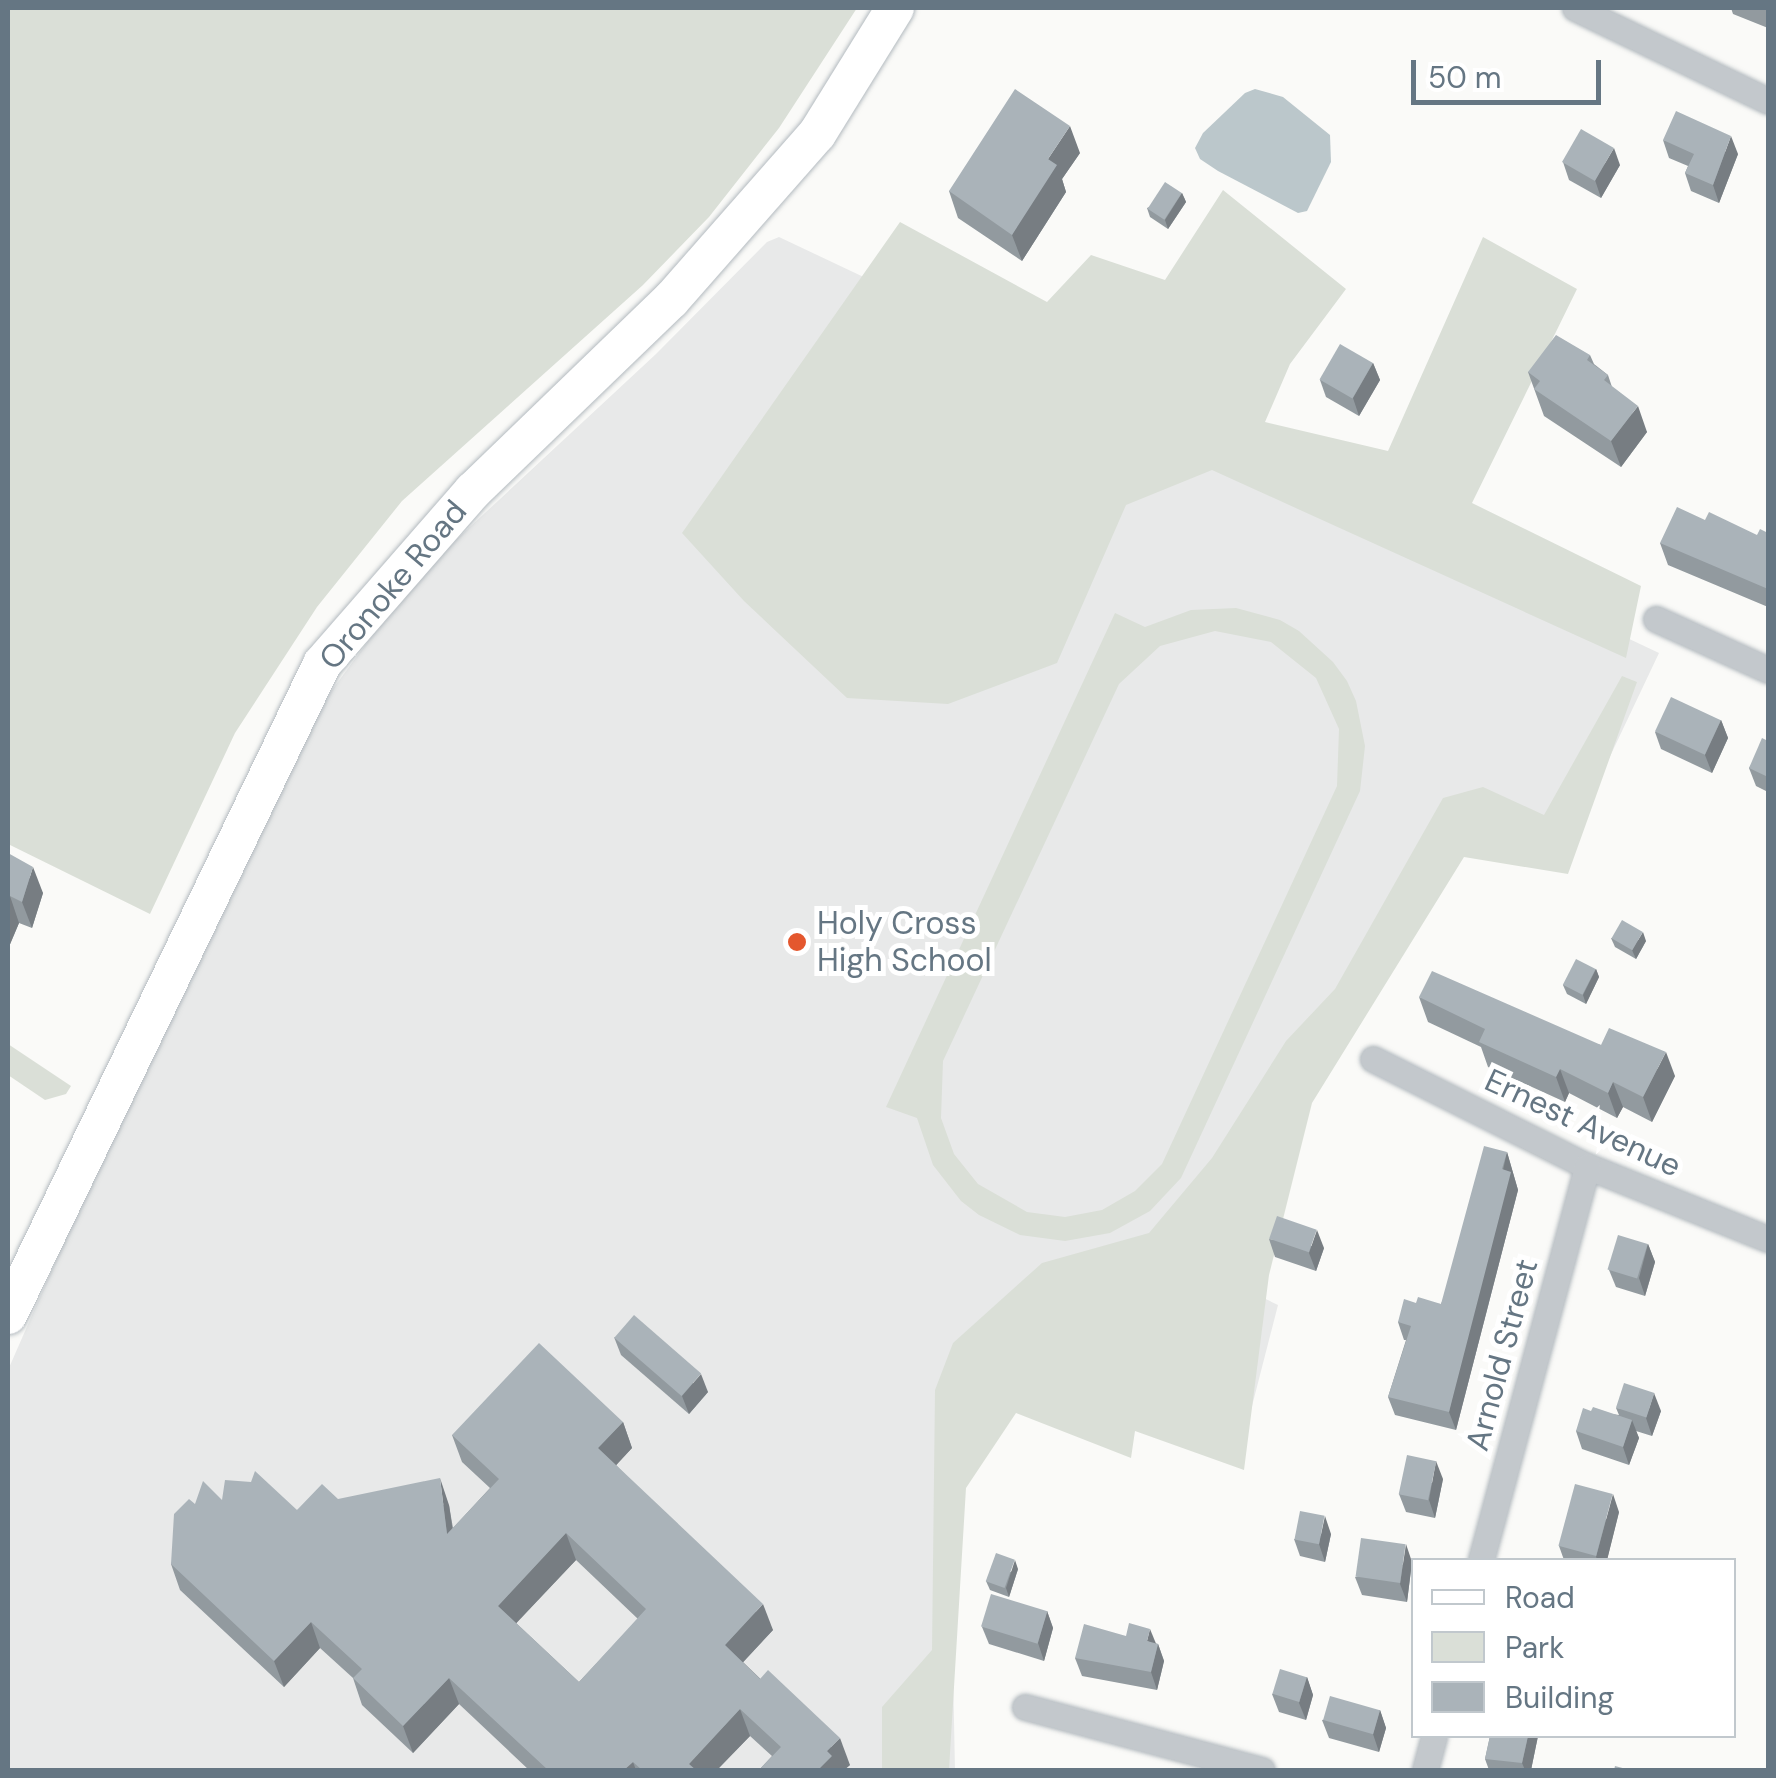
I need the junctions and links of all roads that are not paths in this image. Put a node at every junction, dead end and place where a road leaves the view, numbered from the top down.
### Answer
1 (896, 8) edge
2 (1575, 8) edge
3 (1768, 101) edge
4 (1656, 619) dead end
5 (1768, 670) edge
6 (1373, 1058) dead end
7 (1586, 1166) junction
8 (1768, 1239) edge
9 (8, 1315) edge
10 (1482, 1558) edge
11 (1025, 1707) dead end
12 (1433, 1738) edge
13 (1262, 1770) edge
14 (1425, 1770) edge

1 - 9 street, Oronoke Road
2 - 3 street
4 - 5 street
6 - 7 street, Ernest Avenue
7 - 8 street, Ernest Avenue
7 - 10 street, Arnold Street
11 - 13 street
12 - 14 street

